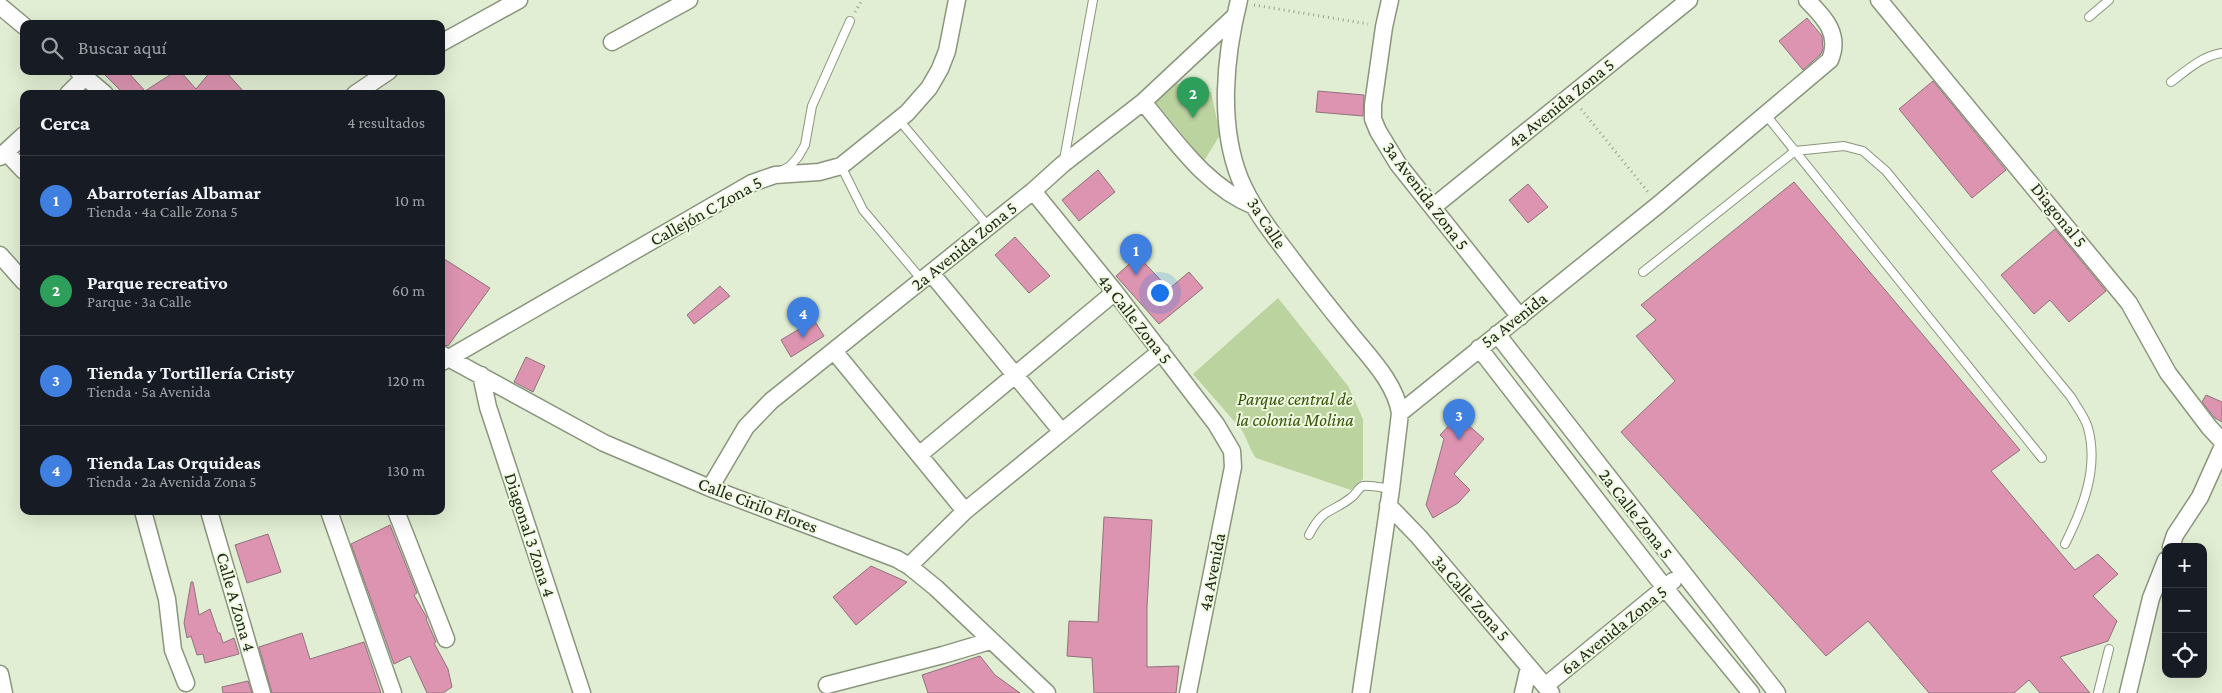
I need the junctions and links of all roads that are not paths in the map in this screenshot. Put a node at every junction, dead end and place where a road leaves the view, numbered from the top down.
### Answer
1 (518, 0) edge
2 (689, 0) edge
3 (957, 0) edge
4 (1093, 0) edge
5 (1390, 0) edge
6 (1689, 0) edge
7 (1807, 0) edge
8 (1879, 0) edge
9 (2109, 0) edge
10 (0, 6) edge
11 (1237, 7) edge
12 (2089, 17) dead end
13 (850, 21) dead end
14 (20, 23) edge
15 (445, 42) edge
16 (612, 42) dead end
17 (2222, 53) edge
18 (81, 75) edge
19 (83, 75) edge
20 (383, 75) edge
21 (2171, 82) dead end
22 (71, 90) edge
23 (100, 90) edge
24 (361, 90) edge
25 (1143, 102) junction
26 (1766, 115) junction
27 (899, 120) junction
28 (20, 139) edge
29 (1795, 151) junction
30 (3, 155) edge
31 (1064, 164) junction
32 (841, 166) junction
33 (20, 168) edge
34 (775, 174) junction
35 (1033, 191) junction
36 (1254, 206) junction
37 (1433, 207) junction
38 (988, 226) junction
39 (0, 255) edge
40 (1643, 272) dead end
41 (927, 277) junction
42 (20, 278) edge
43 (1115, 292) junction
44 (1520, 317) junction
45 (1497, 334) junction
46 (1479, 348) junction
47 (834, 351) junction
48 (1161, 351) junction
49 (445, 357) edge
50 (445, 358) edge
51 (481, 375) junction
52 (1015, 375) junction
53 (1400, 413) junction
54 (1062, 432) junction
55 (2222, 442) edge
56 (2222, 448) edge
57 (1232, 451) joint
58 (919, 455) junction
59 (2042, 458) dead end
60 (2222, 481) edge
61 (710, 488) junction
62 (1389, 497) junction
63 (2200, 497) junction
64 (965, 511) junction
65 (144, 515) edge
66 (211, 515) edge
67 (330, 515) edge
68 (398, 515) edge
69 (1309, 535) dead end
70 (2172, 543) edge
71 (2065, 544) dead end
72 (909, 566) junction
73 (2162, 570) edge
74 (1682, 574) junction
75 (1665, 588) junction
76 (446, 639) dead end
77 (990, 641) junction
78 (2109, 649) dead end
79 (1529, 667) junction
80 (0, 674) edge
81 (186, 683) dead end
82 (827, 685) dead end
83 (1548, 690) edge
84 (4, 693) edge
85 (262, 693) edge
86 (393, 693) edge
87 (582, 693) edge
88 (1047, 693) edge
89 (1188, 693) edge
90 (1361, 693) edge
91 (1523, 693) edge
92 (1751, 693) edge
93 (1777, 693) edge
94 (2098, 693) edge
95 (2128, 693) edge

1 - 15 street
2 - 16 street
3 - 27 street, Callejón C Zona 5
4 - 31 lane
5 - 37 street, 3a Avenida Zona 5
6 - 37 street, 4a Avenida Zona 5
7 - 26 street, 5a Avenida
8 - 55 street, Diagonal 5
9 - 12 lane
10 - 14 street
11 - 25 street, 2a Avenida Zona 5
11 - 36 street, 3a Calle
13 - 34 lane
17 - 21 lane
18 - 22 street
19 - 23 street
20 - 24 street
25 - 31 street, 2a Avenida Zona 5
25 - 36 street
26 - 29 lane
26 - 44 street, 5a Avenida
27 - 32 street, Callejón C Zona 5
27 - 38 lane
28 - 30 street
29 - 40 lane
29 - 59 lane
29 - 71 lane
30 - 33 street
31 - 35 street, 2a Avenida Zona 5
32 - 34 street, Callejón C Zona 5
32 - 41 lane
34 - 49 street, Callejón C Zona 5
35 - 38 street, 2a Avenida Zona 5
35 - 43 street, 4a Calle Zona 5
36 - 53 street, 3a Calle
37 - 44 street, 3a Avenida Zona 5
38 - 41 street, 2a Avenida Zona 5
39 - 42 street
41 - 47 street, 2a Avenida Zona 5
41 - 52 street
43 - 48 street, 4a Calle Zona 5
43 - 52 street
44 - 45 street, 5a Avenida
45 - 46 street, 5a Avenida
45 - 74 street, 2a Calle Zona 5
46 - 53 street, 5a Avenida
46 - 75 street, 2a Calle Zona 5
47 - 58 street
47 - 61 street, 2a Avenida Zona 5
48 - 54 street
48 - 57 street, 4a Calle Zona 5
50 - 51 street, Calle Cirilo Flores
51 - 61 street, Calle Cirilo Flores
51 - 87 street, Diagonal 3 Zona 4
52 - 54 street
52 - 58 street
53 - 62 street
54 - 64 street
56 - 63 street
57 - 89 street, 4a Avenida
58 - 64 street
60 - 63 street
61 - 72 street, Calle Cirilo Flores
62 - 69 lane
62 - 79 street, 3a Calle Zona 5
62 - 90 street
63 - 70 street
64 - 72 street
65 - 81 street
66 - 85 street, Calle A Zona 4
67 - 86 street
68 - 76 street
72 - 77 street, Calle Cirilo Flores
73 - 95 street
74 - 75 street, 6a Avenida Zona 5
74 - 93 street, 2a Calle Zona 5
75 - 83 street, 6a Avenida Zona 5
75 - 92 street, 2a Calle Zona 5
77 - 82 street
77 - 88 street, Calle Cirilo Flores
78 - 94 lane
79 - 83 street, 3a Calle Zona 5
79 - 91 street
80 - 84 street

